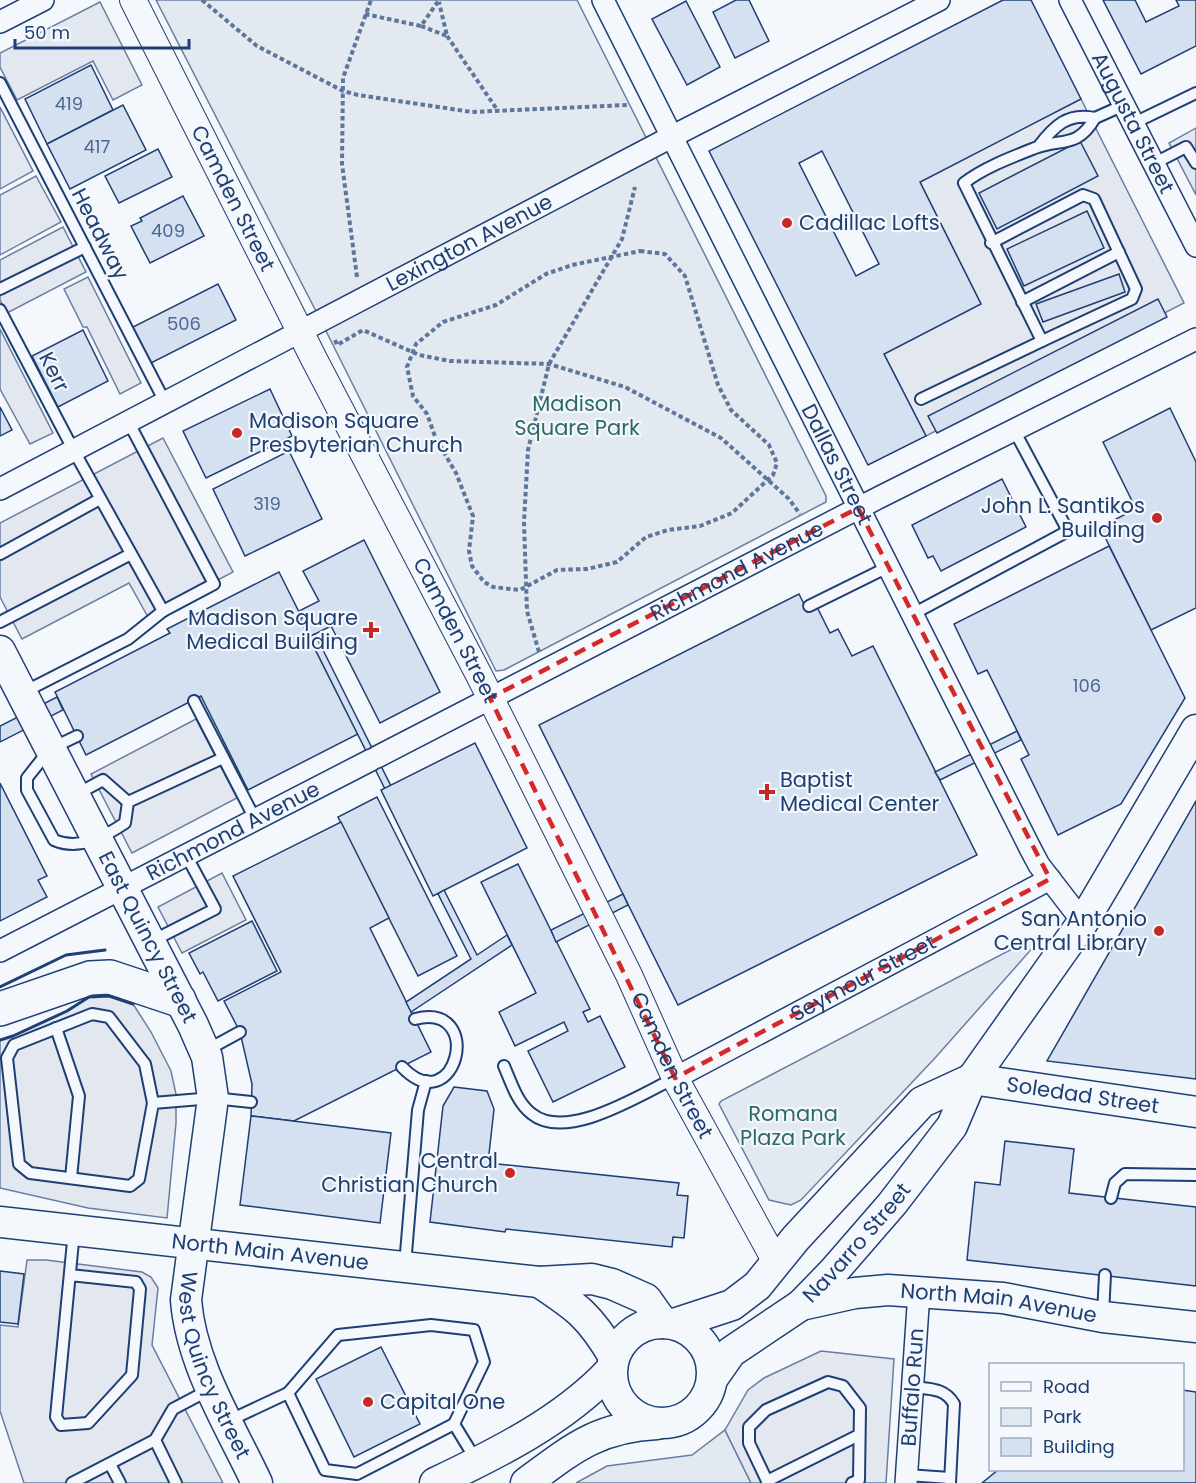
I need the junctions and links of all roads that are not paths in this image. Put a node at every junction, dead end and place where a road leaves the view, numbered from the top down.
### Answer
1 (43, 0) edge
2 (133, 0) edge
3 (603, 0) edge
4 (939, 0) edge
5 (1070, 0) edge
6 (0, 22) edge
7 (0, 83) edge
8 (1196, 93) edge
9 (1124, 105) junction
10 (1095, 118) junction
11 (1132, 124) junction
12 (673, 136) junction
13 (1038, 147) junction
14 (1196, 163) edge
15 (1153, 164) junction
16 (991, 243) junction
17 (1196, 246) edge
18 (85, 247) junction
19 (1119, 252) junction
20 (0, 289) edge
21 (1022, 302) junction
22 (0, 310) edge
23 (301, 333) junction
24 (1196, 339) edge
25 (1042, 341) junction
26 (921, 399) dead end
27 (166, 404) junction
28 (129, 423) junction
29 (1014, 430) junction
30 (74, 452) junction
31 (0, 489) edge
32 (100, 499) junction
33 (858, 508) junction
34 (0, 554) edge
35 (130, 554) junction
36 (888, 567) junction
37 (809, 606) dead end
38 (163, 611) junction
39 (911, 615) junction
40 (0, 622) edge
41 (8, 670) edge
42 (490, 698) junction
43 (194, 701) dead end
44 (1196, 730) edge
45 (77, 736) dead end
46 (50, 749) junction
47 (223, 758) junction
48 (74, 796) junction
49 (128, 802) junction
50 (255, 819) junction
51 (97, 841) junction
52 (186, 855) junction
53 (1050, 879) junction
54 (121, 889) junction
55 (1083, 922) junction
56 (149, 943) junction
57 (0, 951) edge
58 (179, 999) junction
59 (0, 1009) edge
60 (415, 1019) dead end
61 (56, 1028) junction
62 (240, 1032) dead end
63 (204, 1052) junction
64 (504, 1066) dead end
65 (402, 1067) dead end
66 (675, 1078) junction
67 (972, 1079) junction
68 (426, 1081) junction
69 (213, 1098) junction
70 (251, 1102) dead end
71 (153, 1103) junction
72 (1196, 1112) edge
73 (1196, 1175) edge
74 (71, 1178) junction
75 (1111, 1198) dead end
76 (0, 1222) edge
77 (74, 1231) junction
78 (193, 1245) junction
79 (776, 1262) junction
80 (405, 1268) junction
81 (70, 1275) junction
82 (1105, 1275) dead end
83 (539, 1282) junction
84 (919, 1292) junction
85 (801, 1305) junction
86 (1103, 1317) junction
87 (669, 1324) junction
88 (1196, 1327) edge
89 (612, 1364) junction
90 (712, 1379) junction
91 (913, 1387) junction
92 (212, 1389) junction
93 (288, 1393) junction
94 (228, 1421) junction
95 (454, 1424) junction
96 (659, 1424) junction
97 (859, 1435) junction
98 (155, 1440) junction
99 (478, 1462) junction
100 (110, 1464) junction
101 (907, 1479) edge
102 (950, 1480) edge
103 (768, 1482) edge
104 (72, 1483) edge
105 (120, 1483) edge
106 (176, 1483) edge
107 (257, 1483) edge
108 (435, 1483) edge
109 (526, 1483) edge
110 (852, 1483) edge

1 - 6 street
2 - 23 street, Camden Street
3 - 12 street, Dallas Street
4 - 12 street, Lexington Avenue
5 - 9 street, Augusta Street
7 - 18 lane, Headway
8 - 11 lane
9 - 10 lane
9 - 11 street, Augusta Street
10 - 13 lane
10 - 13 lane
11 - 15 street, Augusta Street
12 - 23 street, Lexington Avenue
12 - 33 street, Dallas Street
13 - 16 lane
14 - 15 lane
15 - 17 street, Augusta Street
16 - 19 lane
16 - 21 lane
18 - 20 lane
18 - 27 lane, Headway
19 - 21 lane
19 - 25 lane
21 - 25 lane
22 - 30 lane, Kerr
23 - 27 street, Lexington Avenue
23 - 42 street, Camden Street
24 - 29 street, Richmond Avenue
25 - 26 lane
27 - 28 street, Lexington Avenue
28 - 30 street, Lexington Avenue
28 - 38 lane
29 - 33 street, Richmond Avenue
29 - 39 lane
30 - 31 street, Lexington Avenue
30 - 32 lane, Kerr
32 - 34 lane
32 - 35 lane, Kerr
33 - 36 street, Dallas Street
33 - 42 street, Richmond Avenue
35 - 38 lane, Kerr
35 - 40 lane
36 - 37 lane
36 - 39 street, Dallas Street
38 - 41 lane
39 - 53 street, Dallas Street
41 - 46 main road, East Quincy Street
42 - 50 street, Richmond Avenue
42 - 66 street, Camden Street
43 - 47 lane
44 - 55 main road, Navarro Street
45 - 46 lane
46 - 48 main road, East Quincy Street
46 - 51 lane
47 - 49 lane
47 - 50 lane
48 - 49 lane
48 - 51 main road, East Quincy Street
49 - 51 lane
50 - 52 street, Richmond Avenue
51 - 54 main road, East Quincy Street
52 - 54 street, Richmond Avenue
52 - 56 lane
53 - 55 street, Dallas Street
53 - 66 street, Seymour Street
54 - 56 main road, East Quincy Street
54 - 57 street, Richmond Avenue
55 - 67 main road, Navarro Street
56 - 58 main road, East Quincy Street
58 - 59 highway
58 - 63 main road, East Quincy Street
60 - 68 lane
61 - 71 lane
61 - 74 lane
61 - 74 lane
62 - 63 lane
63 - 69 main road, East Quincy Street
64 - 66 lane
65 - 68 lane
66 - 79 street, Camden Street
67 - 72 main road, Soledad Street
67 - 79 main road
67 - 85 main road, Navarro Street
68 - 80 lane
69 - 70 lane
69 - 71 lane
69 - 78 main road, East Quincy Street
71 - 74 lane
73 - 75 lane
76 - 77 main road, North Main Avenue
77 - 78 main road, North Main Avenue
77 - 81 lane
78 - 80 main road, North Main Avenue
78 - 92 main road, West Quincy Street
79 - 87 main road
80 - 83 main road, North Main Avenue
81 - 81 lane
82 - 86 lane
83 - 87 main road, North Main Avenue
83 - 89 main road, North Main Avenue
84 - 85 main road, North Main Avenue
84 - 86 main road, North Main Avenue
84 - 91 street, Buffalo Run
85 - 90 main road, Navarro Street
86 - 88 main road, North Main Avenue
87 - 89 main road
87 - 90 main road
89 - 96 main road
89 - 99 main road
90 - 96 main road
91 - 101 street, Buffalo Run
91 - 102 lane
92 - 94 main road, West Quincy Street
92 - 98 lane
93 - 94 lane
93 - 95 lane
93 - 95 lane
94 - 107 main road, West Quincy Street
95 - 99 lane
96 - 109 main road
97 - 103 lane
97 - 103 lane
97 - 110 lane
98 - 100 lane
98 - 106 lane
99 - 108 main road
100 - 104 lane
100 - 105 lane
101 - 102 lane

